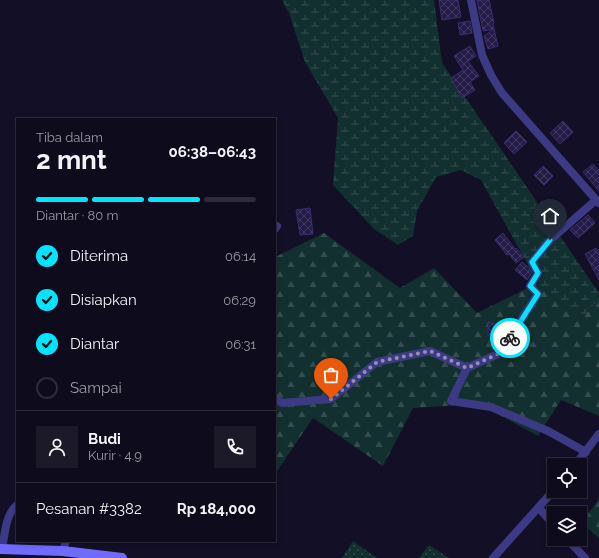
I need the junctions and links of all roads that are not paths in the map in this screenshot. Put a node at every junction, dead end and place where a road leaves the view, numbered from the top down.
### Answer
1 (471, 0) edge
2 (598, 201) edge
3 (467, 368) junction
4 (276, 399) edge
5 (599, 434) edge
6 (586, 452) junction
7 (581, 458) edge
8 (547, 498) edge
9 (16, 506) edge
10 (539, 508) junction
11 (547, 517) edge
12 (64, 546) edge
13 (574, 546) edge
14 (1, 549) edge
15 (122, 558) edge
16 (493, 558) edge
17 (585, 558) edge

1 - 2 street
2 - 3 street
3 - 4 street
3 - 6 street
5 - 6 street
6 - 7 street
8 - 10 street
9 - 14 street
10 - 11 street
10 - 16 street
12 - 14 street
12 - 15 street
13 - 17 street

